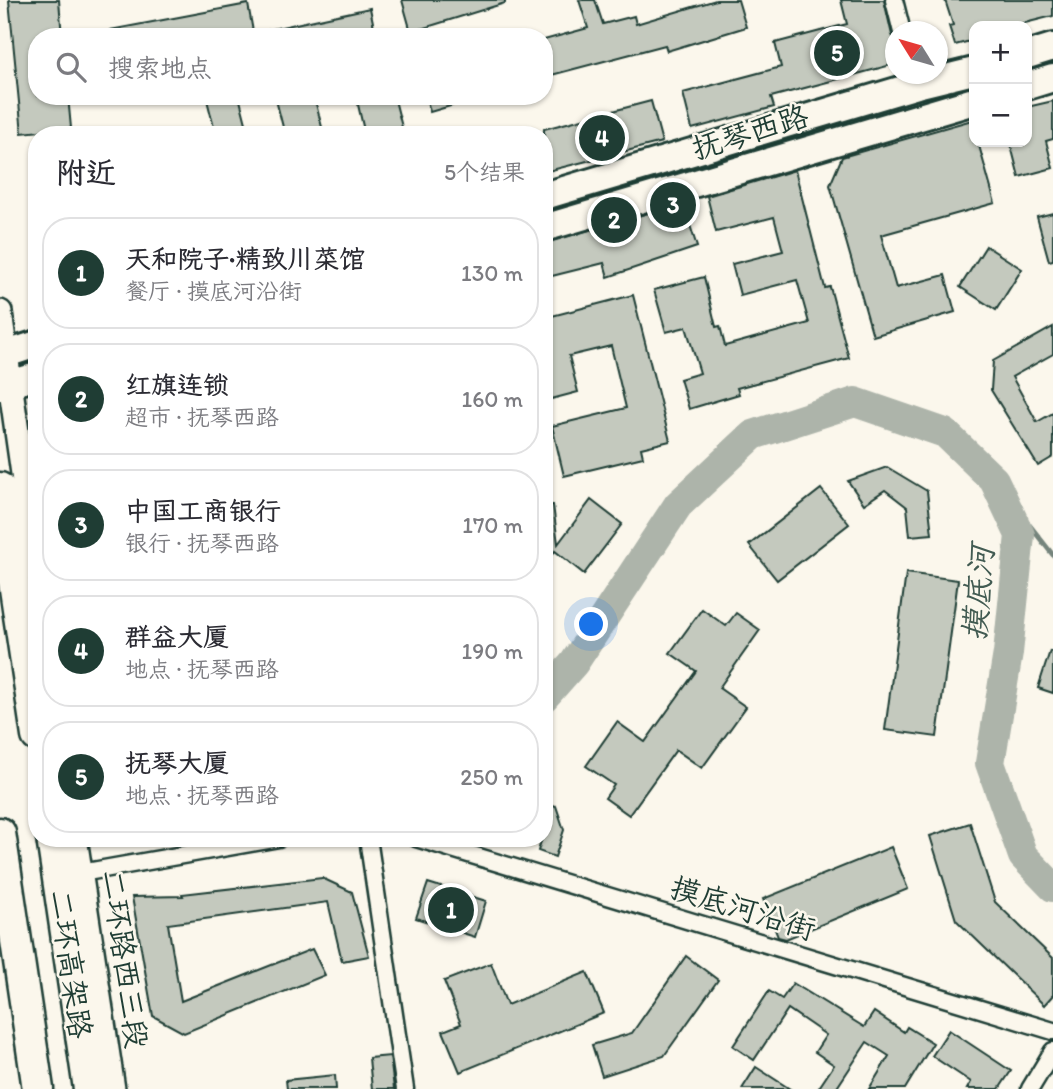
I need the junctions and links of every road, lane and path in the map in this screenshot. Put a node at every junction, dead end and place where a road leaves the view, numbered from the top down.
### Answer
1 (894, 0) edge
2 (899, 21) edge
3 (1053, 47) edge
4 (1032, 53) edge
5 (969, 72) edge
6 (948, 75) edge
7 (1053, 78) edge
8 (899, 84) edge
9 (1032, 84) edge
10 (969, 102) edge
11 (553, 193) edge
12 (553, 225) edge
13 (0, 312) edge
14 (28, 347) edge
15 (3, 355) edge
16 (28, 379) edge
17 (5, 385) edge
18 (0, 488) edge
19 (28, 519) edge
20 (28, 676) edge
21 (0, 833) edge
22 (53, 847) edge
23 (77, 847) edge
24 (228, 847) edge
25 (370, 847) edge
26 (446, 847) edge
27 (81, 873) junction
28 (1053, 1031) edge
29 (1053, 1051) edge
30 (38, 1089) edge
31 (89, 1089) edge
32 (113, 1089) edge
33 (405, 1089) edge
34 (1030, 1089) edge

1 - 2 street
3 - 4 main road
5 - 6 main road, 抚琴西路
7 - 9 main road
8 - 11 main road, 抚琴西路
10 - 12 main road, 抚琴西路
13 - 15 main road
14 - 15 main road
15 - 17 main road
16 - 17 main road
17 - 19 main road
18 - 20 highway
21 - 30 highway, 二环高架路
22 - 31 highway, 二环高架路
23 - 27 main road, 二环路西三段
24 - 27 street
25 - 33 street
26 - 28 street, 摸底河沿街
27 - 32 main road, 二环路西三段
29 - 34 street

